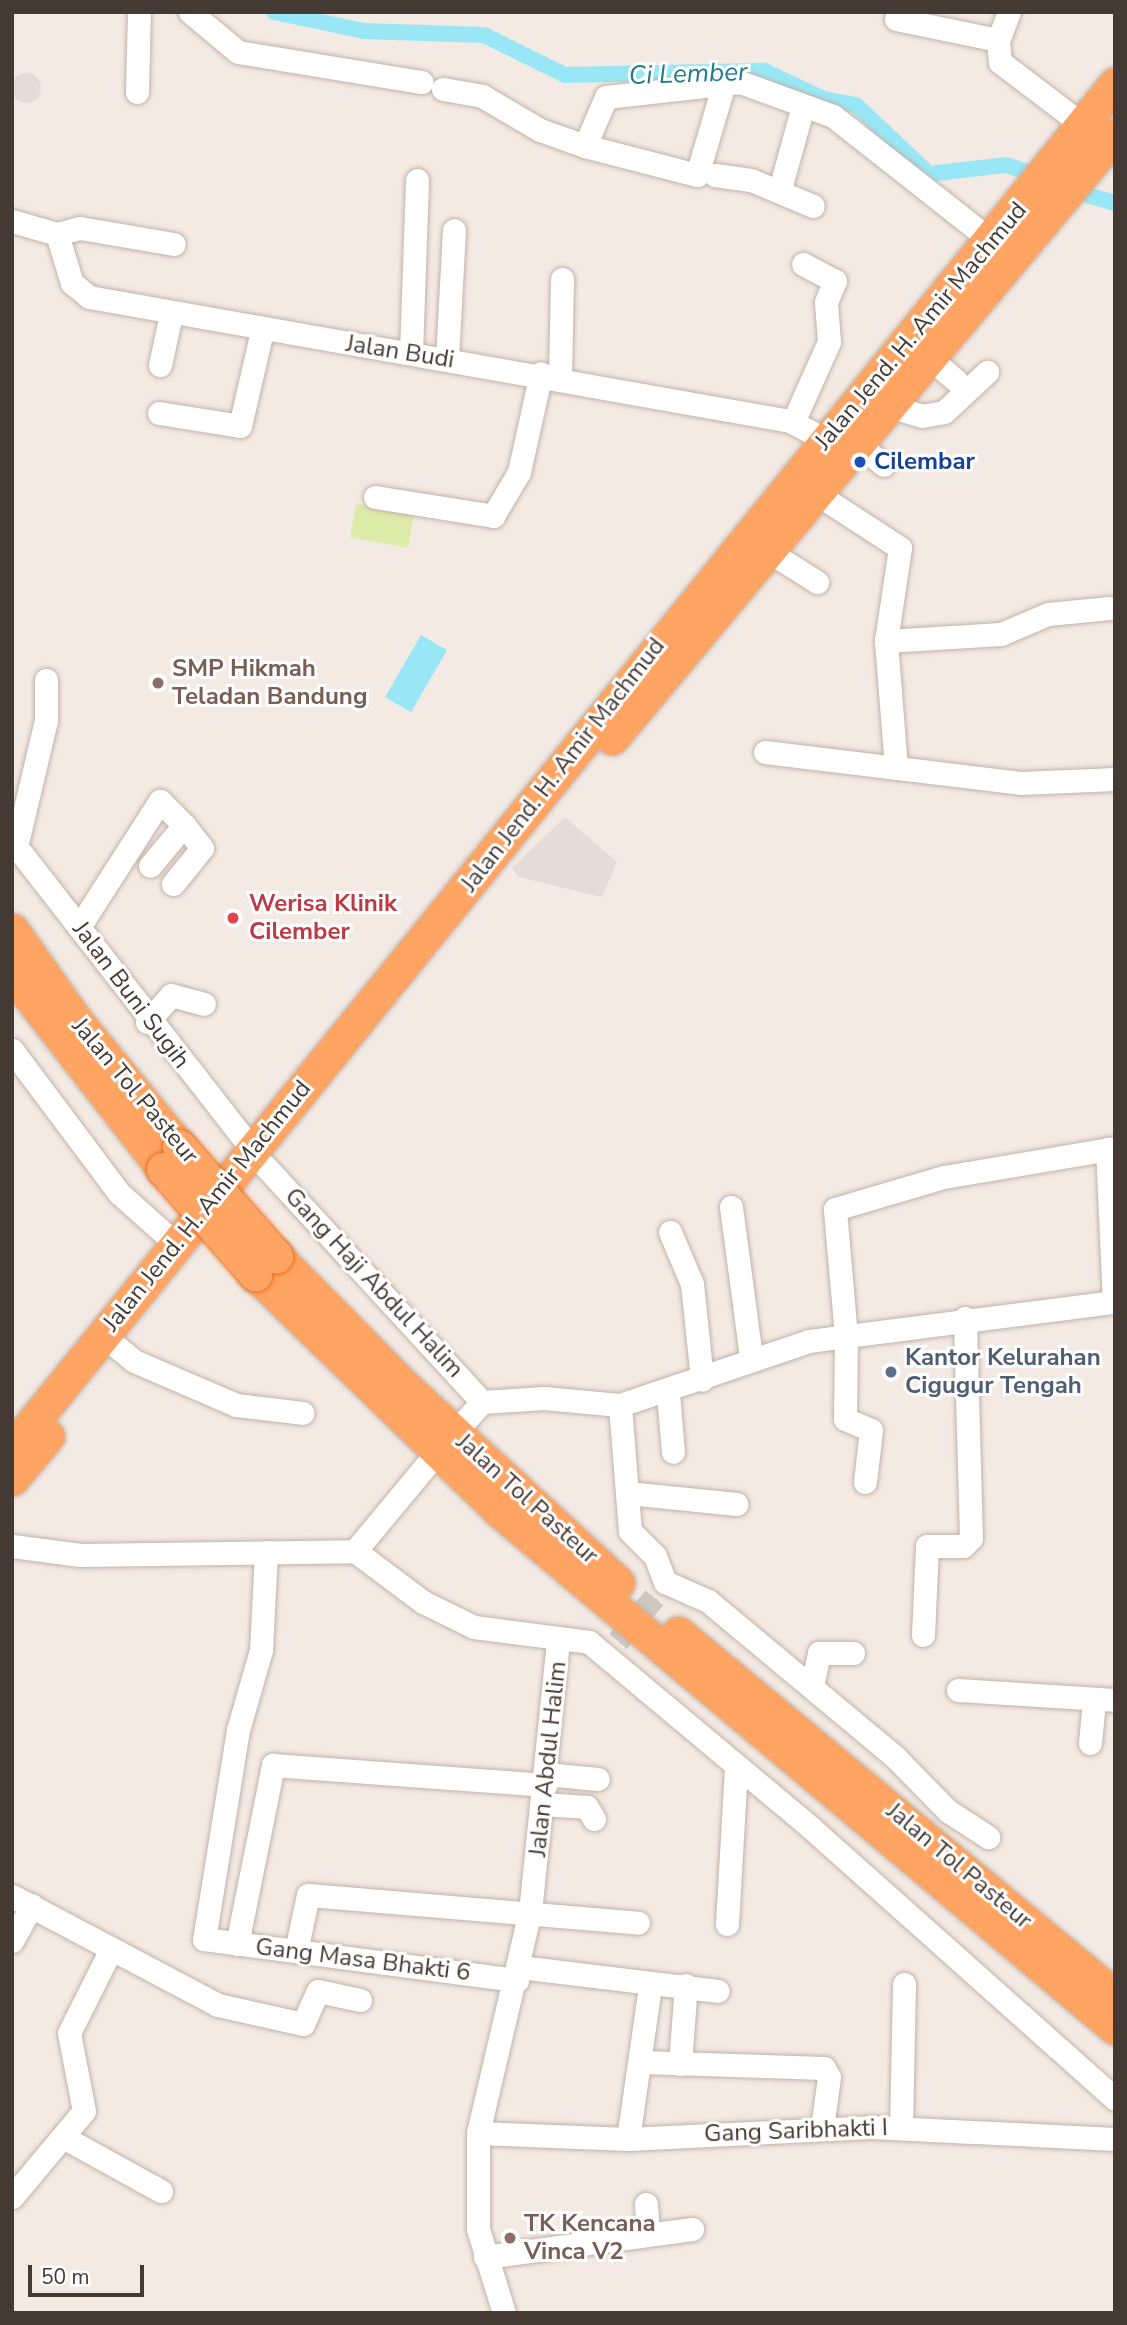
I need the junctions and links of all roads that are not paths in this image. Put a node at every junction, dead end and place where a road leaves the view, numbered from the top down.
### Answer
1 (139, 12) edge
2 (190, 12) edge
3 (1009, 12) edge
4 (896, 19) dead end
5 (998, 40) junction
6 (724, 83) junction
7 (1115, 84) edge
8 (137, 92) dead end
9 (803, 106) junction
10 (1104, 122) edge
11 (585, 146) junction
12 (715, 175) dead end
13 (417, 180) dead end
14 (1056, 183) junction
15 (780, 189) junction
16 (813, 206) dead end
17 (12, 221) edge
18 (454, 230) dead end
19 (57, 234) junction
20 (992, 241) junction
21 (174, 244) dead end
22 (803, 264) dead end
23 (562, 279) dead end
24 (170, 314) junction
25 (262, 331) junction
26 (411, 353) junction
27 (930, 358) junction
28 (447, 359) junction
29 (160, 365) dead end
30 (987, 372) dead end
31 (551, 375) junction
32 (957, 382) dead end
33 (888, 406) junction
34 (159, 413) dead end
35 (793, 422) junction
36 (842, 442) junction
37 (884, 466) dead end
38 (817, 494) junction
39 (375, 497) dead end
40 (768, 551) junction
41 (817, 582) dead end
42 (1110, 608) dead end
43 (697, 615) junction
44 (886, 640) junction
45 (46, 680) dead end
46 (765, 752) dead end
47 (896, 768) junction
48 (1115, 779) edge
49 (184, 825) junction
50 (14, 844) edge
51 (149, 866) dead end
52 (173, 884) dead end
53 (79, 927) junction
54 (12, 930) edge
55 (12, 974) edge
56 (204, 1004) dead end
57 (147, 1022) junction
58 (12, 1050) edge
59 (1111, 1148) edge
60 (171, 1157) junction
61 (258, 1157) junction
62 (731, 1207) dead end
63 (670, 1232) dead end
64 (175, 1243) junction
65 (1114, 1302) edge
66 (965, 1318) junction
67 (846, 1336) junction
68 (124, 1353) junction
69 (751, 1357) junction
70 (702, 1379) junction
71 (667, 1393) junction
72 (482, 1402) junction
73 (620, 1405) junction
74 (303, 1413) dead end
75 (463, 1423) dead end
76 (14, 1441) edge
77 (673, 1452) dead end
78 (429, 1462) dead end
79 (12, 1479) edge
80 (865, 1482) dead end
81 (628, 1493) junction
82 (736, 1504) dead end
83 (12, 1546) edge
84 (355, 1551) junction
85 (266, 1552) junction
86 (923, 1635) dead end
87 (558, 1639) junction
88 (853, 1653) dead end
89 (812, 1686) junction
90 (958, 1690) dead end
91 (1104, 1700) edge
92 (1090, 1743) dead end
93 (794, 1745) junction
94 (736, 1767) junction
95 (598, 1779) dead end
96 (545, 1787) junction
97 (594, 1819) dead end
98 (988, 1837) dead end
99 (22, 1900) edge
100 (530, 1912) junction
101 (638, 1923) dead end
102 (727, 1924) dead end
103 (12, 1941) edge
104 (237, 1944) junction
105 (111, 1949) junction
106 (296, 1951) junction
107 (518, 1973) junction
108 (904, 1984) dead end
109 (686, 1985) junction
110 (650, 1987) junction
111 (718, 1991) dead end
112 (1115, 1996) edge
113 (360, 2000) dead end
114 (1115, 2028) edge
115 (643, 2062) junction
116 (681, 2064) junction
117 (1115, 2099) edge
118 (901, 2128) junction
119 (822, 2129) junction
120 (478, 2133) junction
121 (63, 2137) junction
122 (628, 2139) junction
123 (1115, 2139) edge
124 (161, 2191) dead end
125 (12, 2197) edge
126 (646, 2204) dead end
127 (692, 2229) dead end
128 (648, 2234) junction
129 (485, 2257) junction
130 (504, 2313) edge

1 - 8 street
2 - 11 street
3 - 5 street
4 - 5 street
5 - 10 street
6 - 9 street
6 - 11 street
6 - 11 street
7 - 10 highway, Jalan Jend. H. Amir Machmud
9 - 15 street
9 - 20 street
10 - 14 highway, Jalan Jend. H. Amir Machmud
12 - 15 street
13 - 26 street
14 - 20 highway, Jalan Jend. H. Amir Machmud
14 - 27 highway, Jalan Jend. H. Amir Machmud
15 - 16 street
17 - 19 street
18 - 28 street
19 - 21 street
19 - 24 street, Jalan Budi
20 - 36 highway, Jalan Jend. H. Amir Machmud
22 - 35 street
23 - 31 street
24 - 25 street, Jalan Budi
24 - 29 street
25 - 26 street, Jalan Budi
25 - 34 street
26 - 28 street, Jalan Budi
27 - 32 street
27 - 33 highway, Jalan Jend. H. Amir Machmud
28 - 31 street, Jalan Budi
30 - 33 street
31 - 35 street, Jalan Budi
31 - 39 street
33 - 36 highway, Jalan Jend. H. Amir Machmud
35 - 36 street, Jalan Budi
36 - 37 street, Jalan Budi
36 - 38 highway, Jalan Jend. H. Amir Machmud
36 - 43 highway, Jalan Jend. H. Amir Machmud
38 - 40 highway, Jalan Jend. H. Amir Machmud
38 - 44 street
40 - 41 street
40 - 43 highway, Jalan Jend. H. Amir Machmud
42 - 44 street
43 - 61 highway, Jalan Jend. H. Amir Machmud
44 - 47 street
45 - 50 street
46 - 47 street
47 - 48 street
49 - 51 street
49 - 52 street
49 - 53 street
50 - 53 street, Jalan Buni Sugih
53 - 57 street, Jalan Buni Sugih
54 - 60 highway, Jalan Tol Pasteur
55 - 60 highway, Jalan Tol Pasteur
56 - 57 street
57 - 61 street, Jalan Buni Sugih
58 - 64 street
59 - 65 street
59 - 67 street
60 - 93 highway, Jalan Tol Pasteur, bridge
61 - 64 highway, Jalan Jend. H. Amir Machmud
61 - 68 highway, Jalan Jend. H. Amir Machmud
61 - 72 street, Gang Haji Abdul Halim
62 - 69 street
63 - 70 street
64 - 76 highway, Jalan Jend. H. Amir Machmud
65 - 66 street
66 - 67 street
66 - 86 street
67 - 69 street
67 - 80 street
68 - 74 street
68 - 79 highway, Jalan Jend. H. Amir Machmud
69 - 70 street
70 - 71 street
71 - 73 street
71 - 77 street
72 - 73 street
72 - 75 street
73 - 81 street
78 - 84 street
81 - 82 street
81 - 89 street
83 - 85 street
84 - 85 street
84 - 87 street, Jalan Abdul Halim
85 - 104 street, Gang Masa Bhakti 6
87 - 94 street
87 - 96 street, Jalan Abdul Halim
88 - 89 street
89 - 98 street
90 - 91 street
91 - 92 street
93 - 112 highway, Jalan Tol Pasteur
93 - 114 highway, Jalan Tol Pasteur
94 - 102 street
94 - 117 street
95 - 96 street
96 - 97 street
96 - 100 street, Jalan Abdul Halim
96 - 104 street
99 - 103 street
99 - 105 street
100 - 101 street
100 - 106 street
100 - 107 street, Jalan Abdul Halim
104 - 106 street, Gang Masa Bhakti 6
105 - 113 street
105 - 121 street
106 - 107 street, Gang Masa Bhakti 6
107 - 110 street, Gang Masa Bhakti 6
107 - 120 street, Jalan Abdul Halim
108 - 118 street
109 - 110 street
109 - 111 street
109 - 116 street
110 - 115 street
115 - 116 street
115 - 122 street
116 - 119 street
118 - 119 street, Gang Saribhakti I
118 - 123 street, Gang Saribhakti I
119 - 122 street, Gang Saribhakti I
120 - 122 street, Gang Saribhakti I
120 - 129 street, Jalan Abdul Halim
121 - 124 street
121 - 125 street
126 - 128 street
127 - 128 street
128 - 129 street
129 - 130 street, Jalan Abdul Halim

